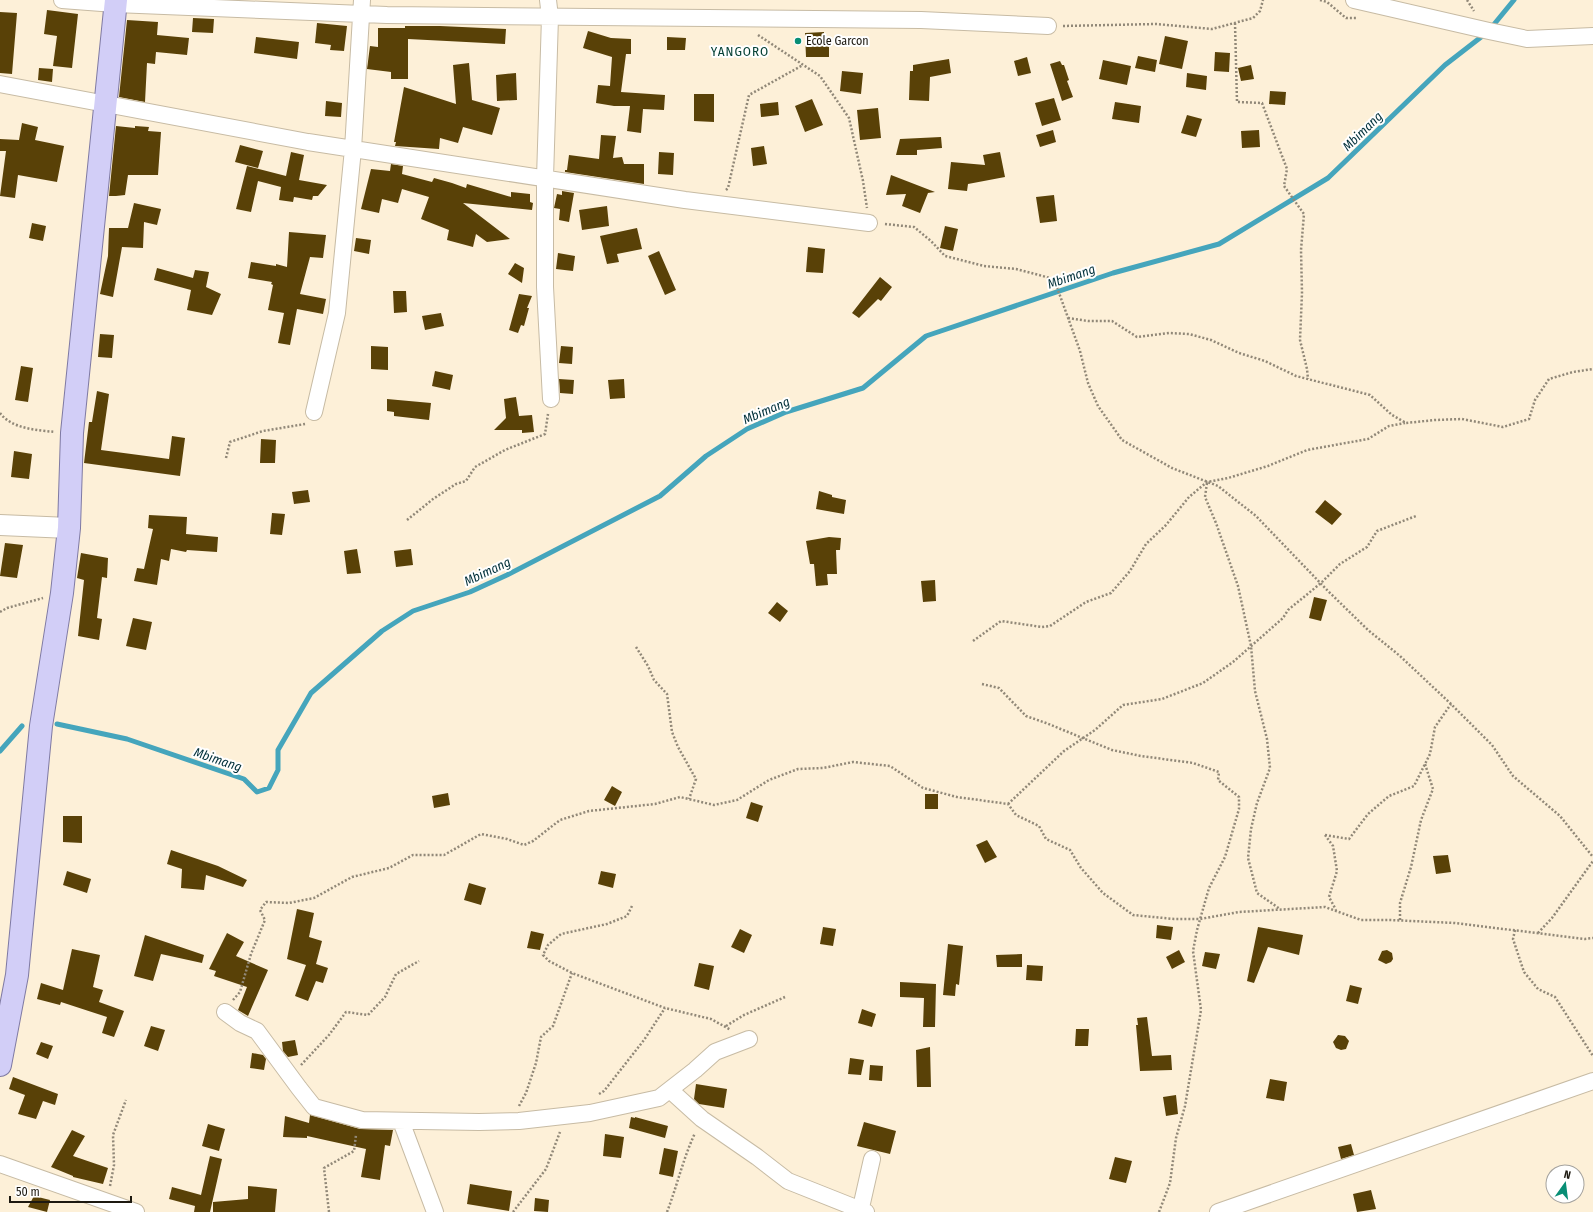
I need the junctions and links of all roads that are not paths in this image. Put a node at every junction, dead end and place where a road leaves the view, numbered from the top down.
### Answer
1 (62, 0) edge
2 (548, 0) edge
3 (1354, 0) edge
4 (115, 2) edge
5 (362, 7) edge
6 (550, 17) junction
7 (1048, 26) road end
8 (1593, 36) edge
9 (0, 84) edge
10 (104, 104) junction
11 (353, 149) junction
12 (544, 178) junction
13 (869, 223) road end
14 (551, 399) road end
15 (314, 412) road end
16 (0, 525) edge
17 (69, 528) junction
18 (226, 1012) road end
19 (749, 1039) road end
20 (0, 1064) edge
21 (1593, 1081) edge
22 (670, 1090) junction
23 (401, 1121) junction
24 (872, 1158) dead end
25 (0, 1164) edge
26 (862, 1211) edge
27 (136, 1212) edge
28 (435, 1212) edge
29 (1218, 1212) edge

1 - 4 street
2 - 6 street
3 - 8 street
4 - 5 street
4 - 10 main road
5 - 6 street
5 - 11 street
6 - 7 street
6 - 12 street
9 - 10 street
10 - 11 street
10 - 17 main road
11 - 12 street
11 - 15 street
12 - 13 street
12 - 14 street
16 - 17 street
17 - 20 main road
18 - 23 street
19 - 22 street
21 - 29 street
22 - 23 street
22 - 26 street
23 - 28 street
24 - 26 street
25 - 27 street

